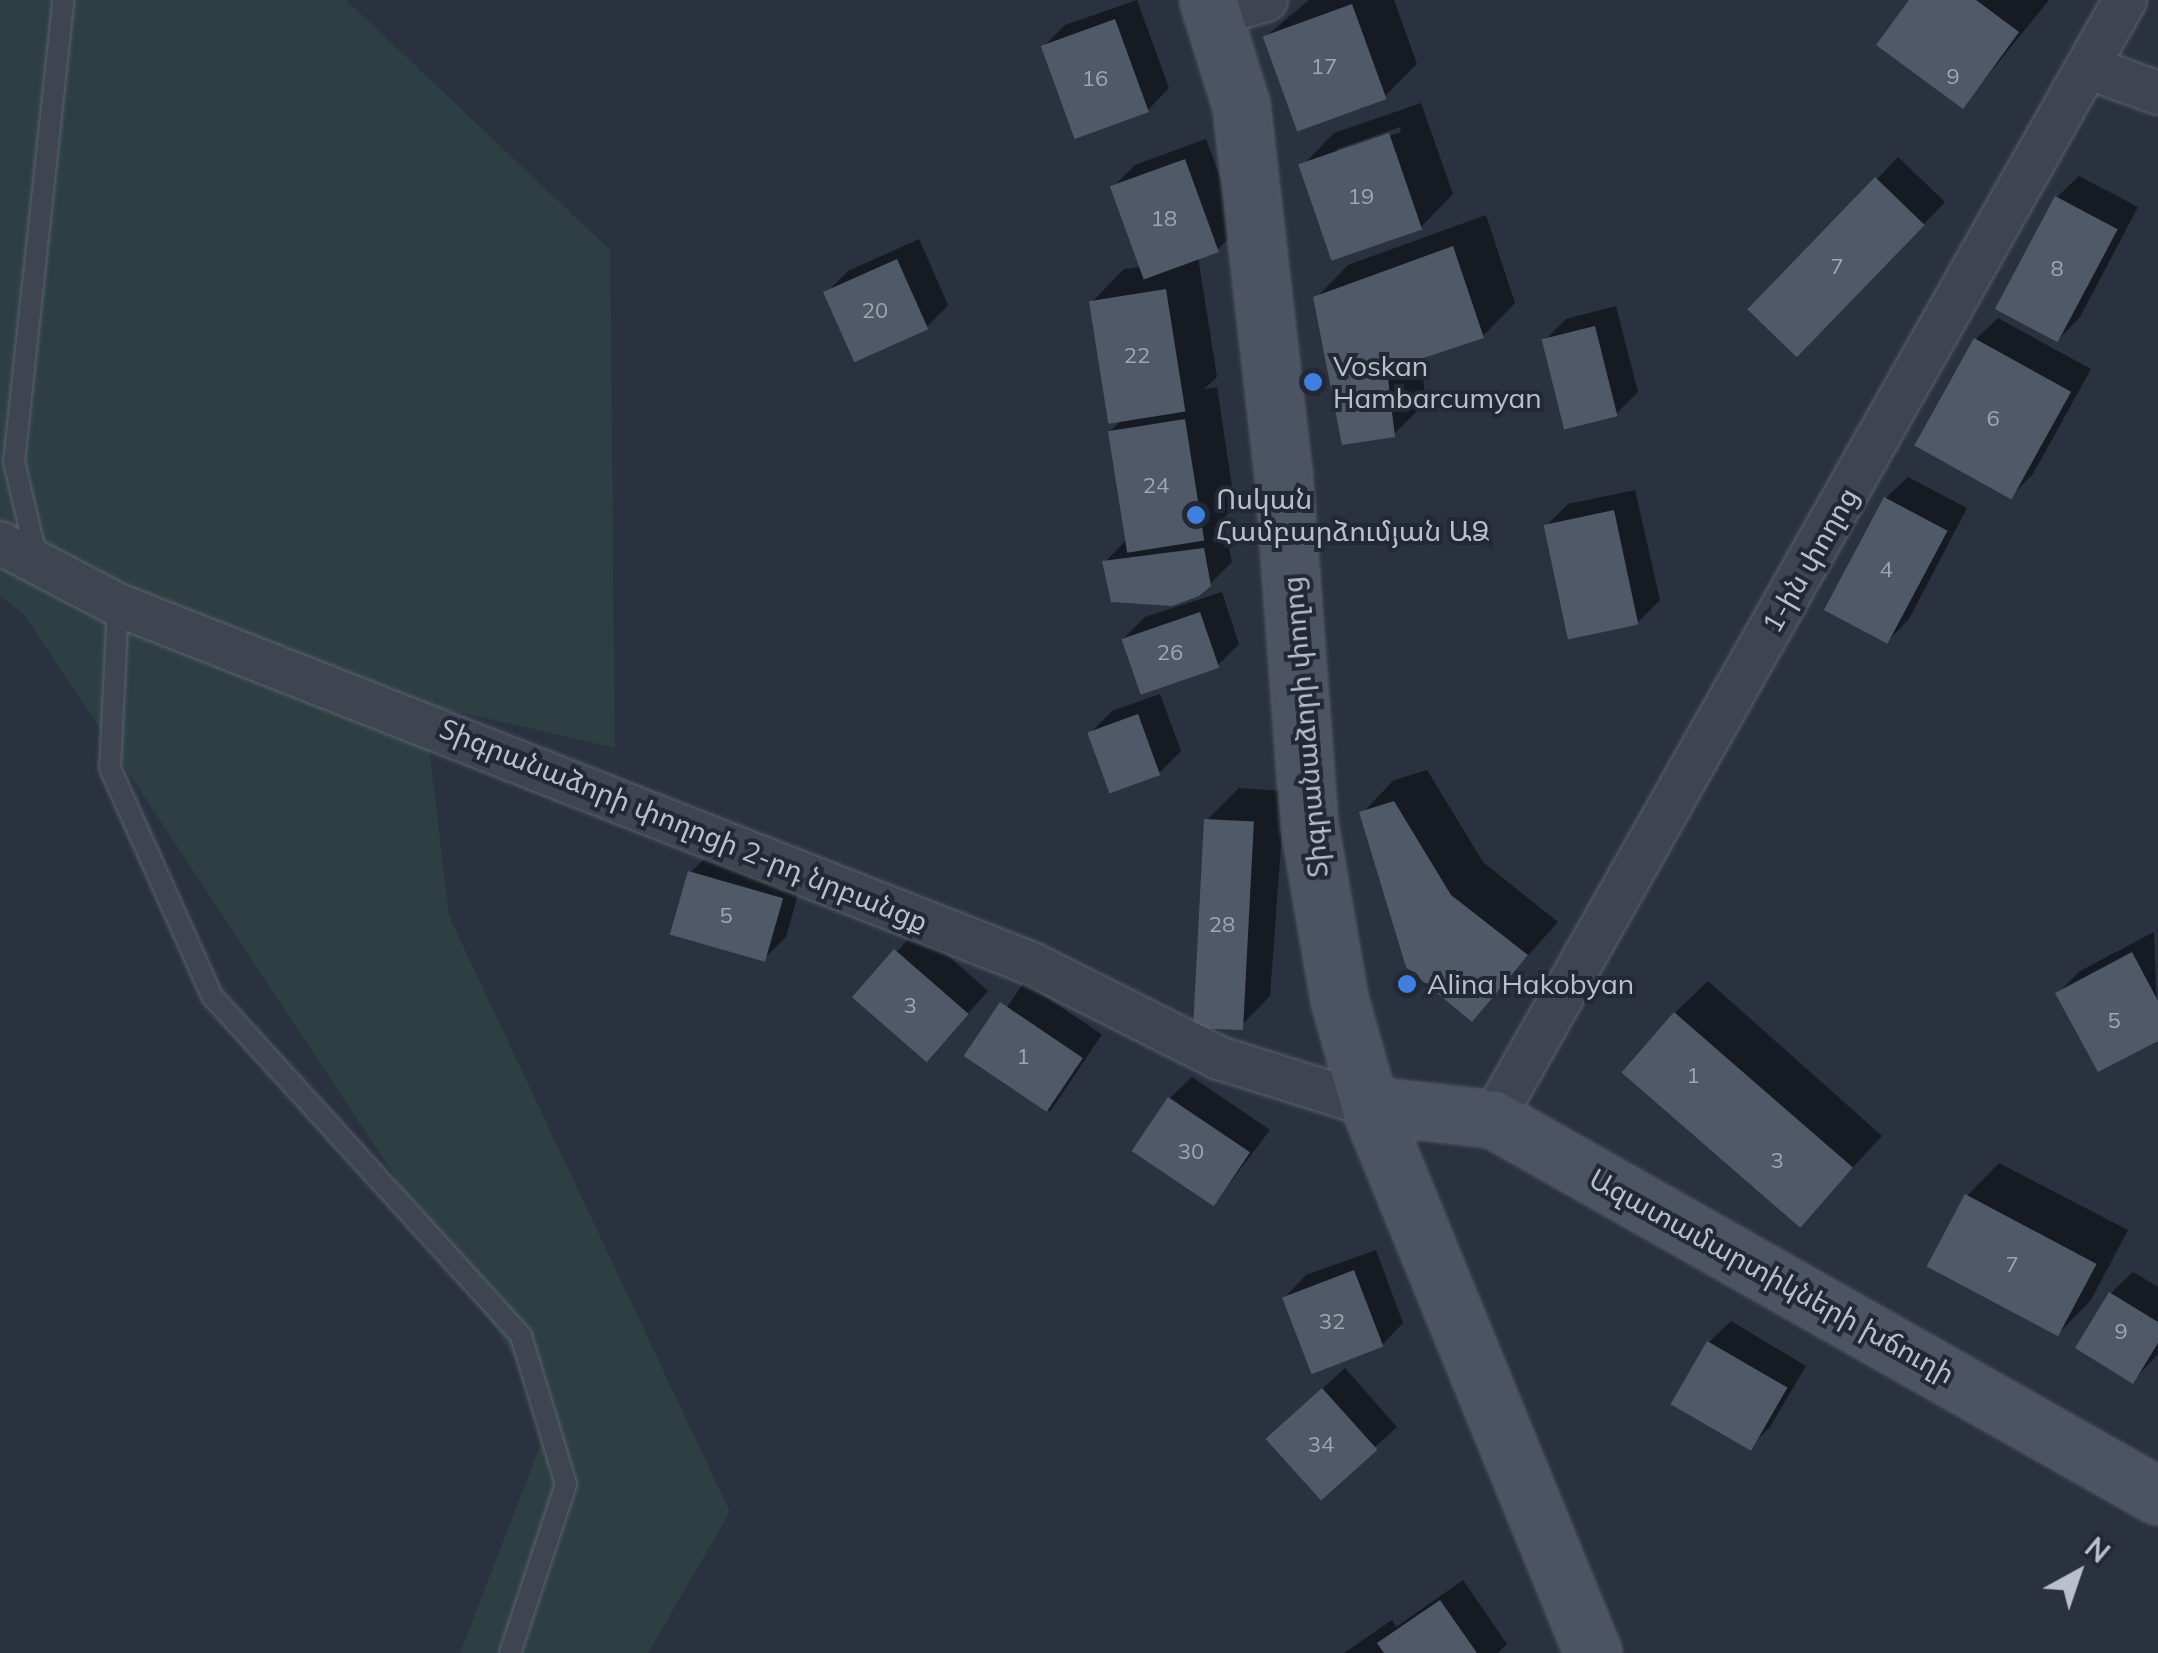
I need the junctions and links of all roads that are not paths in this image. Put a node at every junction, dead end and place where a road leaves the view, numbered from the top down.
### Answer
1 (63, 0) edge
2 (1266, 0) edge
3 (2125, 0) edge
4 (1210, 7) edge
5 (2089, 68) junction
6 (2158, 92) edge
7 (18, 552) edge
8 (118, 604) junction
9 (1369, 1106) junction
10 (1493, 1120) junction
11 (2158, 1496) edge
12 (510, 1653) edge
13 (1593, 1653) edge

1 - 7 lane
2 - 4 street
3 - 5 street, 1-ին փողոց
4 - 9 main road, Տիգրանաձորի փողոց
5 - 6 street
5 - 10 street, 1-ին փողոց
7 - 8 street, Տիգրանաձորի փողոցի 2-րդ նրբանցք
8 - 9 street, Տիգրանաձորի փողոցի 2-րդ նրբանցք
8 - 12 lane
9 - 10 main road, Ազատամարտիկների խճուղի
9 - 13 main road, Տիգրանաձորի փողոց
10 - 11 main road, Ազատամարտիկների խճուղի

